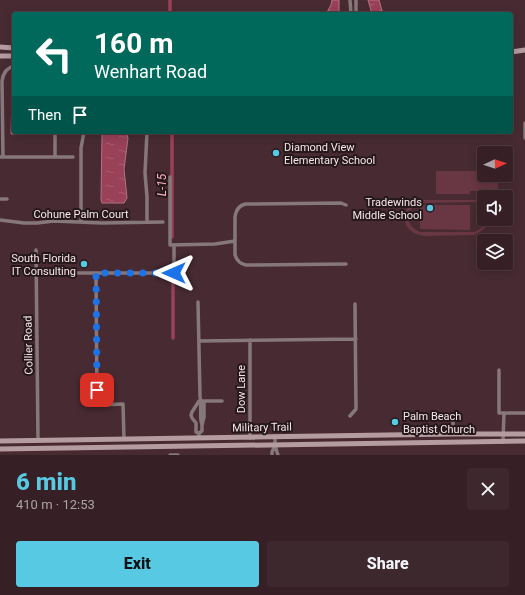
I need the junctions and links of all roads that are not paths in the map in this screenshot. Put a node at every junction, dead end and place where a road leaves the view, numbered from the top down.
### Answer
1 (350, 0) edge
2 (356, 0) edge
3 (351, 12) edge
4 (356, 12) edge
5 (0, 47) edge
6 (12, 48) edge
7 (525, 50) edge
8 (513, 52) edge
9 (0, 56) edge
10 (12, 56) edge
11 (12, 67) edge
12 (1, 119) edge
13 (525, 123) edge
14 (55, 134) edge
15 (84, 134) edge
16 (147, 134) edge
17 (525, 138) edge
18 (1, 157) edge
19 (55, 157) junction
20 (74, 157) dead end
21 (170, 177) dead end
22 (0, 199) edge
23 (7, 199) dead end
24 (346, 205) dead end
25 (0, 220) edge
26 (81, 222) junction
27 (147, 222) junction
28 (163, 222) dead end
29 (235, 241) junction
30 (172, 245) junction
31 (36, 250) dead end
32 (346, 264) dead end
33 (66, 273) dead end
34 (96, 273) junction
35 (198, 302) dead end
36 (355, 304) dead end
37 (356, 339) junction
38 (250, 340) junction
39 (199, 341) junction
40 (499, 370) dead end
41 (203, 401) junction
42 (222, 401) dead end
43 (195, 408) junction
44 (203, 410) junction
45 (504, 414) junction
46 (525, 414) edge
47 (453, 415) dead end
48 (350, 416) dead end
49 (454, 434) junction
50 (503, 434) junction
51 (525, 434) edge
52 (199, 436) junction
53 (165, 438) junction
54 (250, 438) junction
55 (275, 438) junction
56 (124, 439) junction
57 (38, 440) junction
58 (0, 441) edge
59 (503, 442) junction
60 (525, 442) edge
61 (275, 445) junction
62 (126, 447) junction
63 (78, 448) junction
64 (0, 449) edge
65 (170, 455) edge
66 (178, 455) edge
67 (272, 455) edge
68 (278, 455) edge

1 - 3 street
2 - 4 street
5 - 6 main road
7 - 8 main road
9 - 10 main road
11 - 12 street
12 - 18 street
13 - 17 street
14 - 19 street
15 - 26 street
16 - 27 street
18 - 19 street
19 - 20 street
21 - 30 street
22 - 23 street
24 - 29 street
25 - 26 street, Cohune Palm Court
26 - 27 street, Cohune Palm Court
27 - 28 street, Cohune Palm Court
29 - 30 street
29 - 32 street
30 - 34 street
31 - 57 street, Collier Road
33 - 34 street
34 - 56 street
35 - 39 street
36 - 37 street
37 - 38 street
37 - 48 street
38 - 39 street
38 - 54 street, Dow Lane
39 - 41 street
40 - 45 street
41 - 42 street
41 - 43 street
41 - 44 street
43 - 44 street
43 - 52 street
44 - 52 street
45 - 46 street
45 - 50 street
47 - 49 street
49 - 50 main road, Military Trail
49 - 55 main road, Military Trail
50 - 51 main road, Military Trail
50 - 59 street
52 - 53 main road, Military Trail
52 - 54 main road, Military Trail
53 - 56 main road, Military Trail
53 - 62 main road
54 - 55 main road, Military Trail
55 - 61 street
56 - 57 main road, Military Trail
56 - 63 main road
57 - 58 main road, Military Trail
59 - 60 main road, Military Trail
59 - 61 main road, Military Trail
61 - 62 main road, Military Trail
61 - 67 street
61 - 68 street
62 - 63 main road, Military Trail
63 - 64 main road, Military Trail
65 - 66 street

